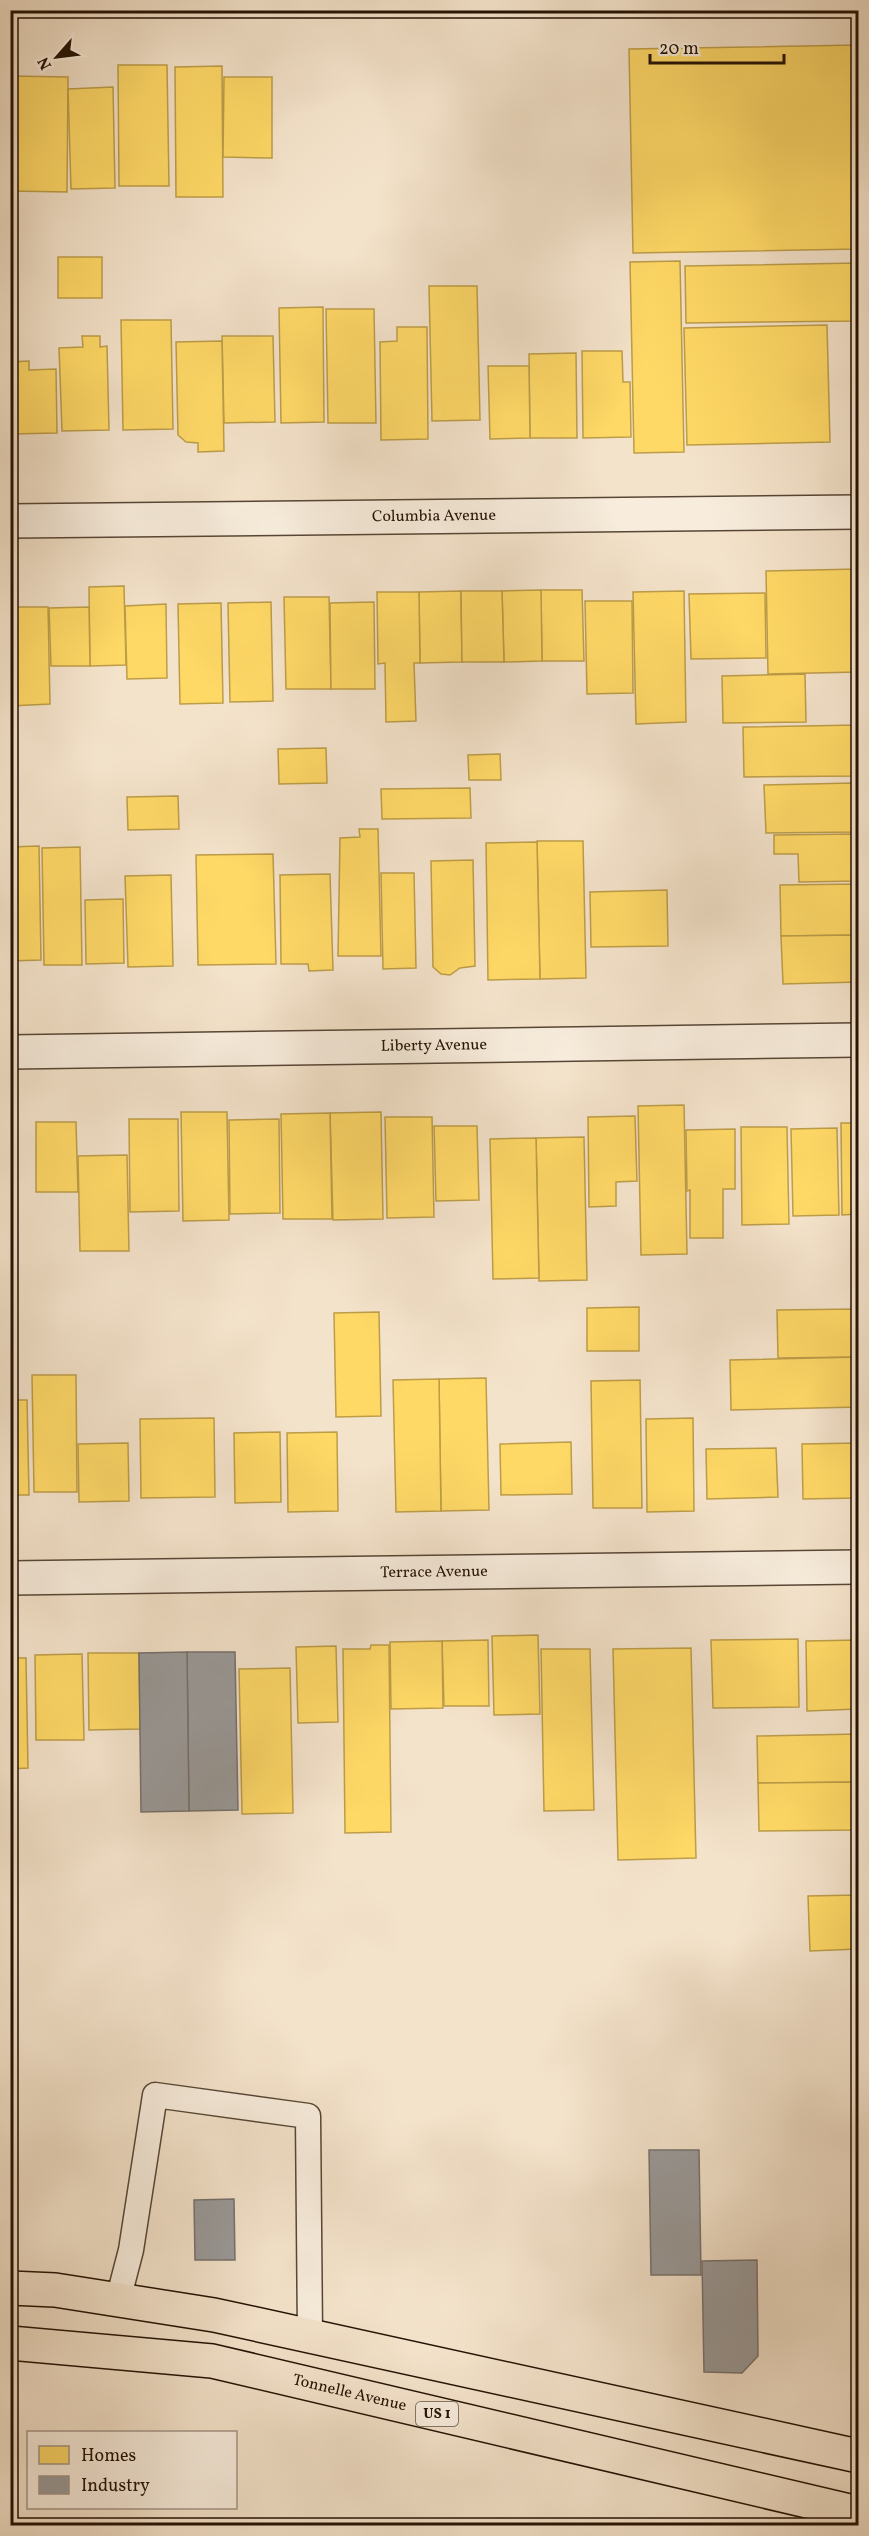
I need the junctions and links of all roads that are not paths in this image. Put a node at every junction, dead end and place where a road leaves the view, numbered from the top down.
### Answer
1 (858, 512) edge
2 (10, 521) edge
3 (858, 1040) edge
4 (10, 1052) edge
5 (858, 1567) edge
6 (10, 1578) edge
7 (10, 2288) edge
8 (118, 2300) junction
9 (310, 2336) junction
10 (10, 2343) edge
11 (858, 2456) edge
12 (858, 2513) edge

1 - 2 street, Columbia Avenue
3 - 4 street, Liberty Avenue
5 - 6 street, Terrace Avenue
7 - 8 highway
8 - 9 highway
8 - 9 lane
9 - 11 highway
10 - 12 highway, Tonnelle Avenue / US 1

